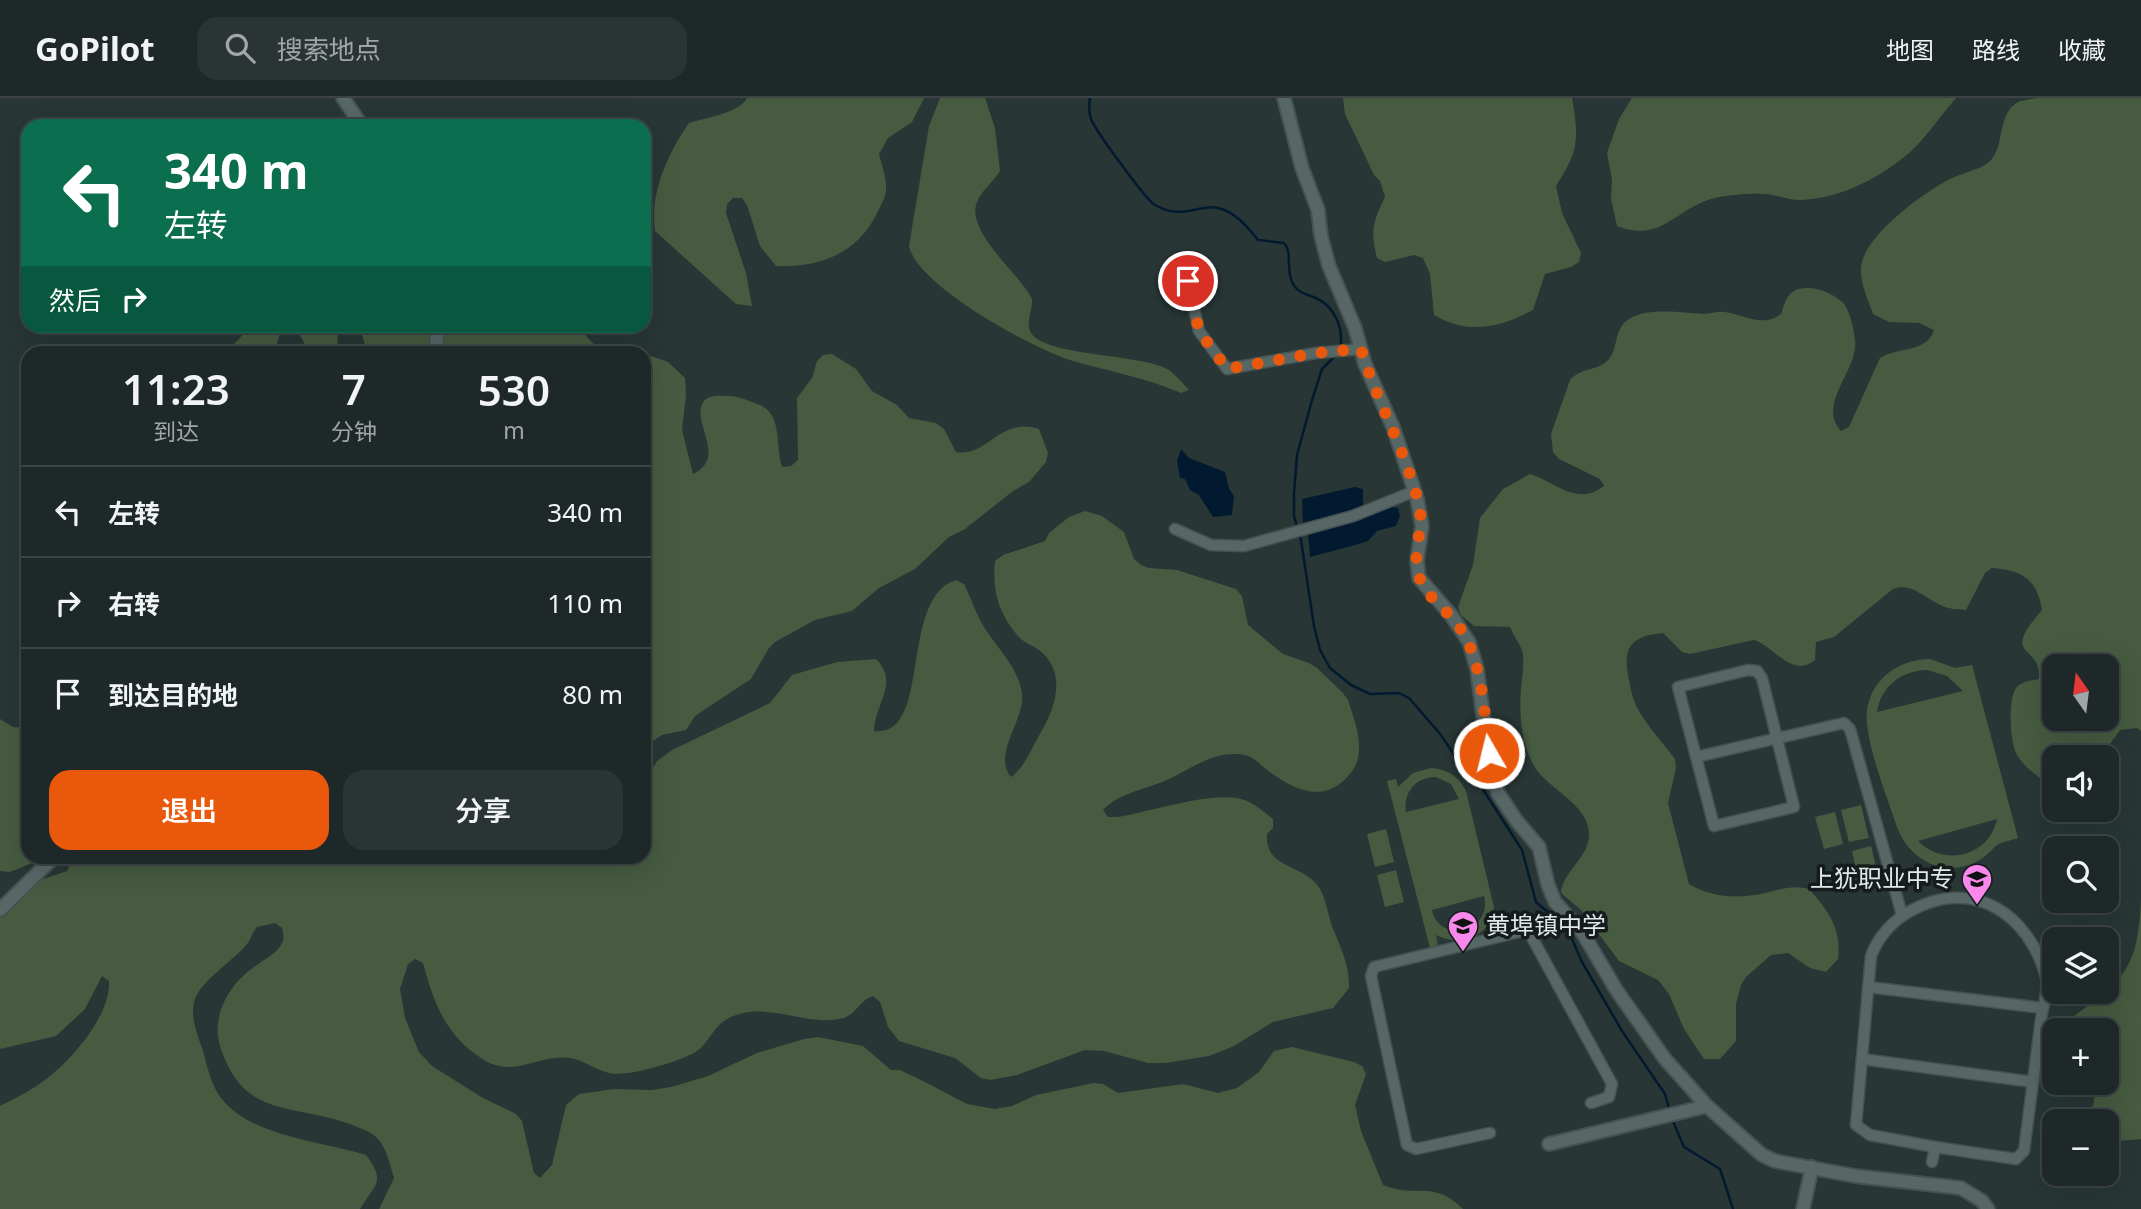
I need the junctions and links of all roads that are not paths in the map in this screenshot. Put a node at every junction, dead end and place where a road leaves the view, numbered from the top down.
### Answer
1 (343, 98) edge
2 (1284, 98) edge
3 (357, 119) edge
4 (1188, 281) dead end
5 (1361, 349) junction
6 (1415, 491) junction
7 (1175, 529) dead end
8 (1776, 738) junction
9 (1696, 757) junction
10 (46, 864) edge
11 (0, 910) edge
12 (1902, 915) junction
13 (1868, 987) junction
14 (2043, 1008) junction
15 (1862, 1059) junction
16 (2033, 1082) junction
17 (1591, 1103) dead end
18 (1707, 1106) junction
19 (1490, 1133) dead end
20 (1549, 1144) dead end
21 (1935, 1147) junction
22 (1932, 1162) dead end
23 (1812, 1167) junction
24 (1803, 1209) edge
25 (1988, 1209) edge

1 - 3 street
2 - 5 street
4 - 5 street
5 - 6 street
6 - 7 street
6 - 18 street
8 - 9 street
8 - 9 street
8 - 9 street
8 - 12 street
10 - 11 street
12 - 13 street
12 - 14 street
13 - 14 street
13 - 15 street
14 - 16 street
15 - 16 street
15 - 21 street
16 - 21 street
17 - 19 street
18 - 20 street
18 - 23 street
21 - 22 street
23 - 24 street
23 - 25 street

